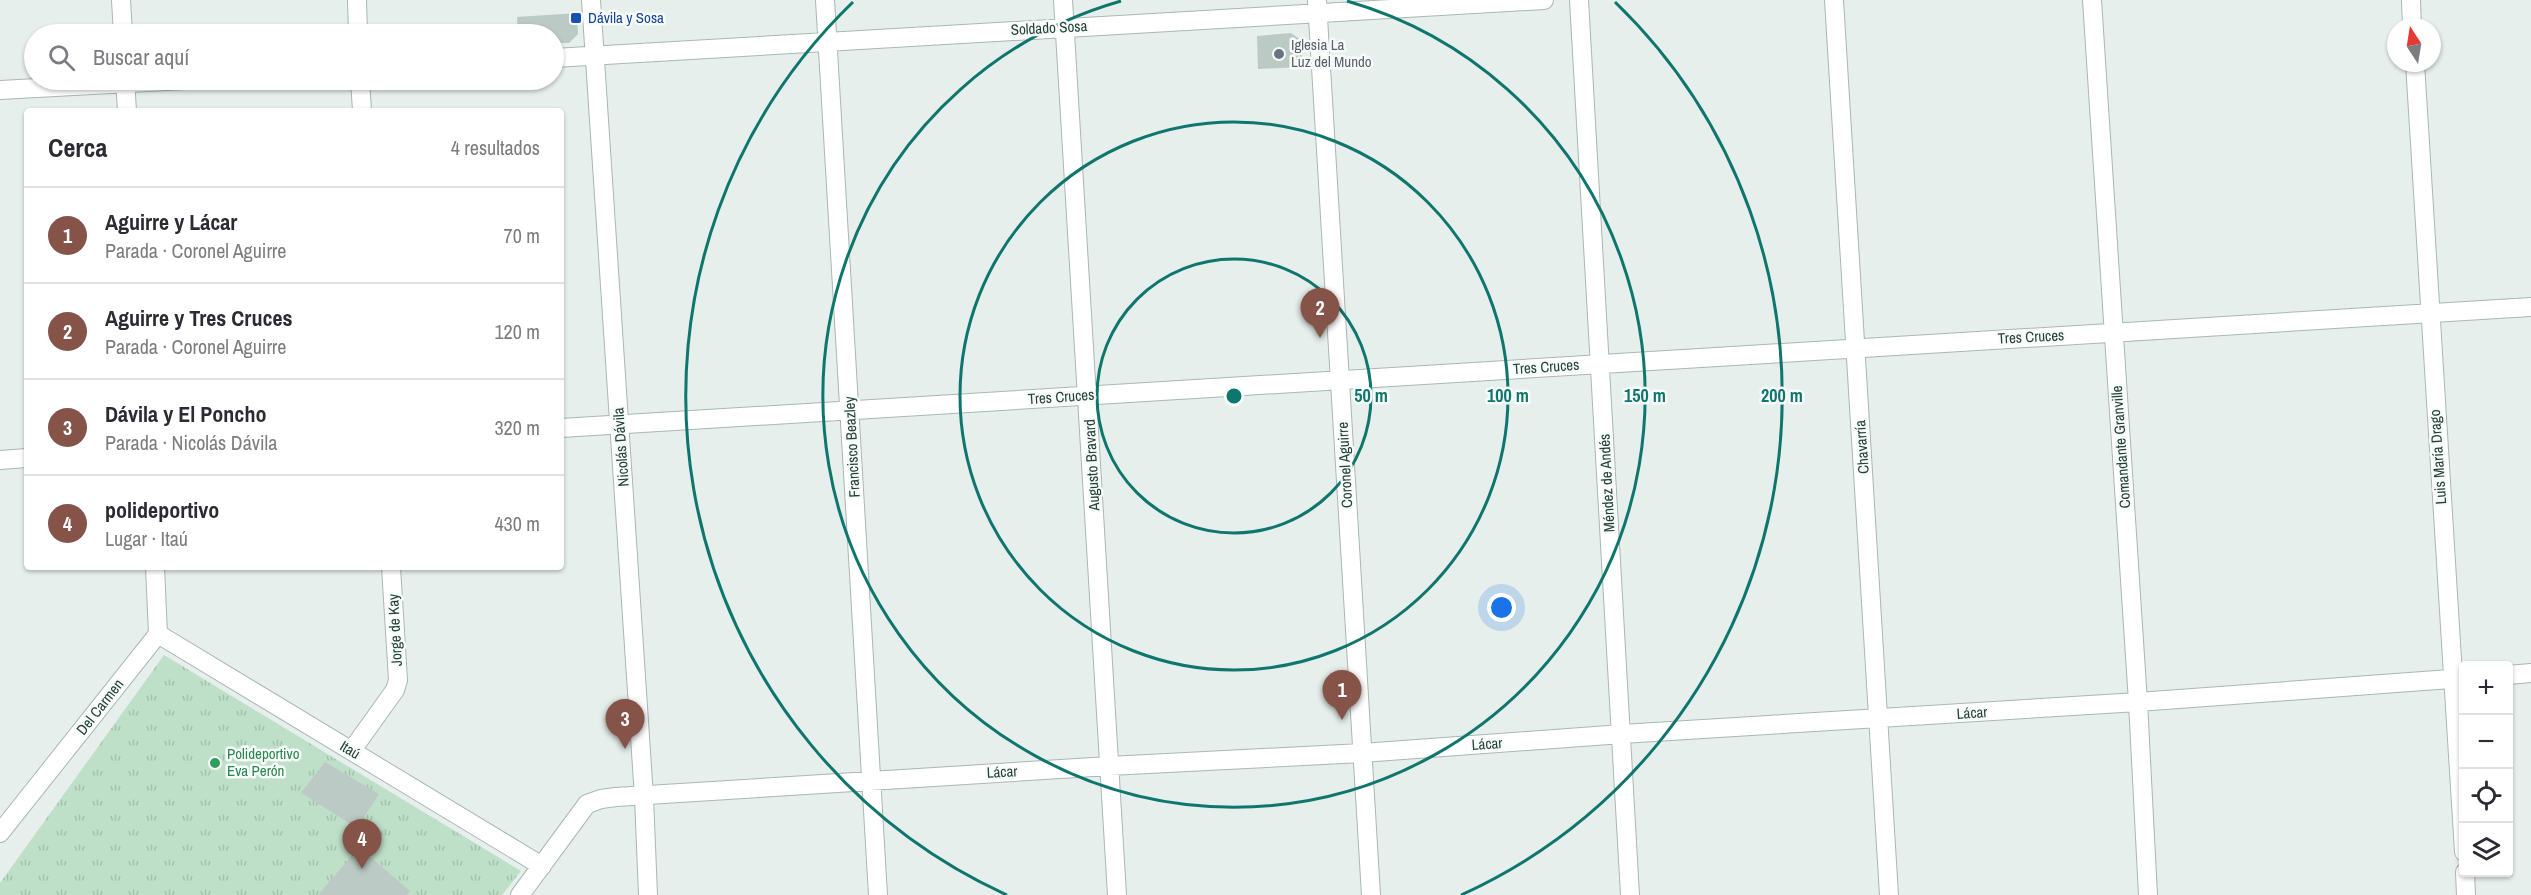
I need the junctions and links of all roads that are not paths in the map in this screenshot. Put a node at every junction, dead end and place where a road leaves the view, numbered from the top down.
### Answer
1 (121, 0) edge
2 (357, 0) edge
3 (591, 0) edge
4 (825, 0) edge
5 (1063, 0) edge
6 (1544, 0) edge
7 (1579, 0) edge
8 (1834, 0) edge
9 (2091, 0) edge
10 (2411, 0) edge
11 (1317, 6) edge
12 (2412, 18) edge
13 (122, 24) edge
14 (358, 24) edge
15 (1064, 28) junction
16 (828, 42) junction
17 (594, 56) junction
18 (564, 58) edge
19 (2416, 72) edge
20 (24, 88) edge
21 (0, 90) edge
22 (126, 90) edge
23 (361, 90) edge
24 (127, 108) edge
25 (362, 108) edge
26 (2531, 307) edge
27 (2429, 313) junction
28 (2113, 332) junction
29 (1855, 347) junction
30 (1600, 364) junction
31 (1340, 380) junction
32 (1087, 395) junction
33 (850, 411) junction
34 (620, 424) junction
35 (564, 428) edge
36 (24, 458) edge
37 (0, 460) edge
38 (155, 570) edge
39 (391, 570) edge
40 (158, 634) junction
41 (2531, 674) edge
42 (2513, 675) edge
43 (2458, 678) edge
44 (2138, 702) junction
45 (1880, 720) junction
46 (1622, 734) junction
47 (352, 750) junction
48 (1362, 753) junction
49 (1109, 766) junction
50 (871, 780) junction
51 (644, 797) junction
52 (2462, 823) edge
53 (0, 833) edge
54 (542, 866) junction
55 (2465, 877) edge
56 (520, 895) edge
57 (648, 895) edge
58 (878, 895) edge
59 (1117, 895) edge
60 (1371, 895) edge
61 (1630, 895) edge
62 (1889, 895) edge
63 (2148, 895) edge
64 (2466, 895) edge

1 - 13 street
2 - 14 street
3 - 17 street, Nicolás Dávila
4 - 16 street, Francisco Beazley
5 - 15 street, Augusto Bravard
6 - 11 street, Soldado Sosa
7 - 30 street, Méndez de Andés
8 - 29 street, Chavarría
9 - 28 street, Comandante Granville
10 - 12 street
11 - 15 street, Soldado Sosa
11 - 31 street, Coronel Aguirre
15 - 16 street, Soldado Sosa
15 - 32 street, Augusto Bravard
16 - 17 street, Soldado Sosa
16 - 33 street, Francisco Beazley
17 - 18 street, Soldado Sosa
17 - 34 street, Nicolás Dávila
19 - 27 street, Luis María Drago
20 - 21 street
22 - 24 street
23 - 25 street
26 - 27 street, Tres Cruces
27 - 28 street, Tres Cruces
27 - 43 street, Luis María Drago
28 - 29 street, Tres Cruces
28 - 44 street, Comandante Granville
29 - 30 street, Tres Cruces
29 - 45 street, Chavarría
30 - 31 street, Tres Cruces
30 - 46 street, Méndez de Andés
31 - 32 street, Tres Cruces
31 - 48 street, Coronel Aguirre
32 - 33 street, Tres Cruces
32 - 49 street, Augusto Bravard
33 - 34 street, Tres Cruces
33 - 50 street, Francisco Beazley
34 - 35 street, Tres Cruces
34 - 51 street, Nicolás Dávila
36 - 37 street
38 - 40 street
39 - 47 street, Jorge de Kay
40 - 47 street, Itaú
40 - 53 street, Del Carmen
41 - 42 street
43 - 44 street, Lácar
43 - 52 street, Luis María Drago
44 - 45 street, Lácar
44 - 63 street, Comandante Granville
45 - 46 street, Lácar
45 - 62 street, Chavarría
46 - 48 street, Lácar
46 - 61 street, Méndez de Andés
47 - 54 street, Itaú
48 - 49 street, Lácar
48 - 60 street, Coronel Aguirre
49 - 50 street, Lácar
49 - 59 street, Augusto Bravard
50 - 51 street, Lácar
50 - 58 street, Francisco Beazley
51 - 54 street, Lácar
51 - 57 street, Nicolás Dávila
54 - 56 street, Lácar
55 - 64 street

